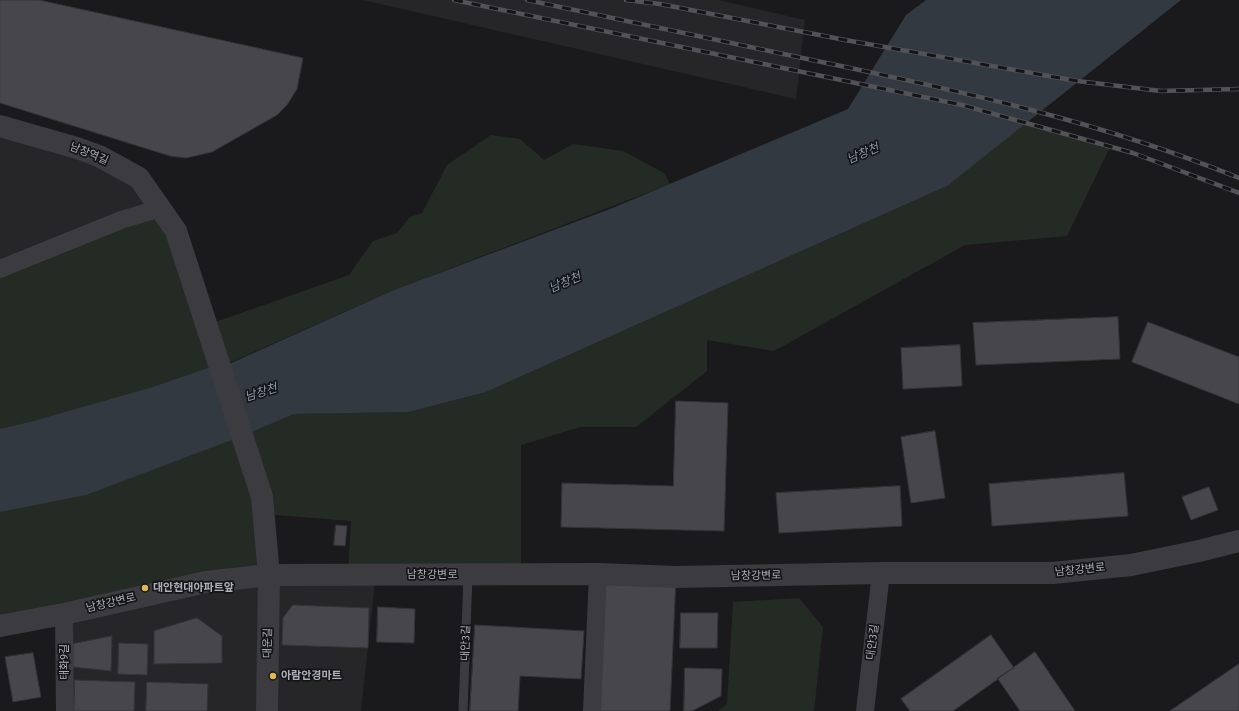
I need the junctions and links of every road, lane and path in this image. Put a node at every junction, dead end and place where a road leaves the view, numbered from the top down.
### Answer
1 (0, 126) edge
2 (160, 208) junction
3 (0, 269) edge
4 (1239, 540) edge
5 (598, 574) junction
6 (881, 574) junction
7 (269, 575) junction
8 (468, 575) junction
9 (64, 614) junction
10 (0, 626) edge
11 (65, 711) edge
12 (267, 711) edge
13 (464, 711) edge
14 (592, 711) edge
15 (865, 711) edge

1 - 2 street, 남창역길
2 - 3 street
2 - 7 street, 남창역길
4 - 6 street, 남창강변로
5 - 6 street, 남창강변로
5 - 8 street, 남창강변로
5 - 14 street
6 - 15 street, 대안3길
7 - 8 street, 남창강변로
7 - 9 street, 남창강변로
7 - 12 street, 대운길
8 - 13 lane, 대안3길
9 - 10 street, 남창강변로
9 - 11 street, 태화9길

